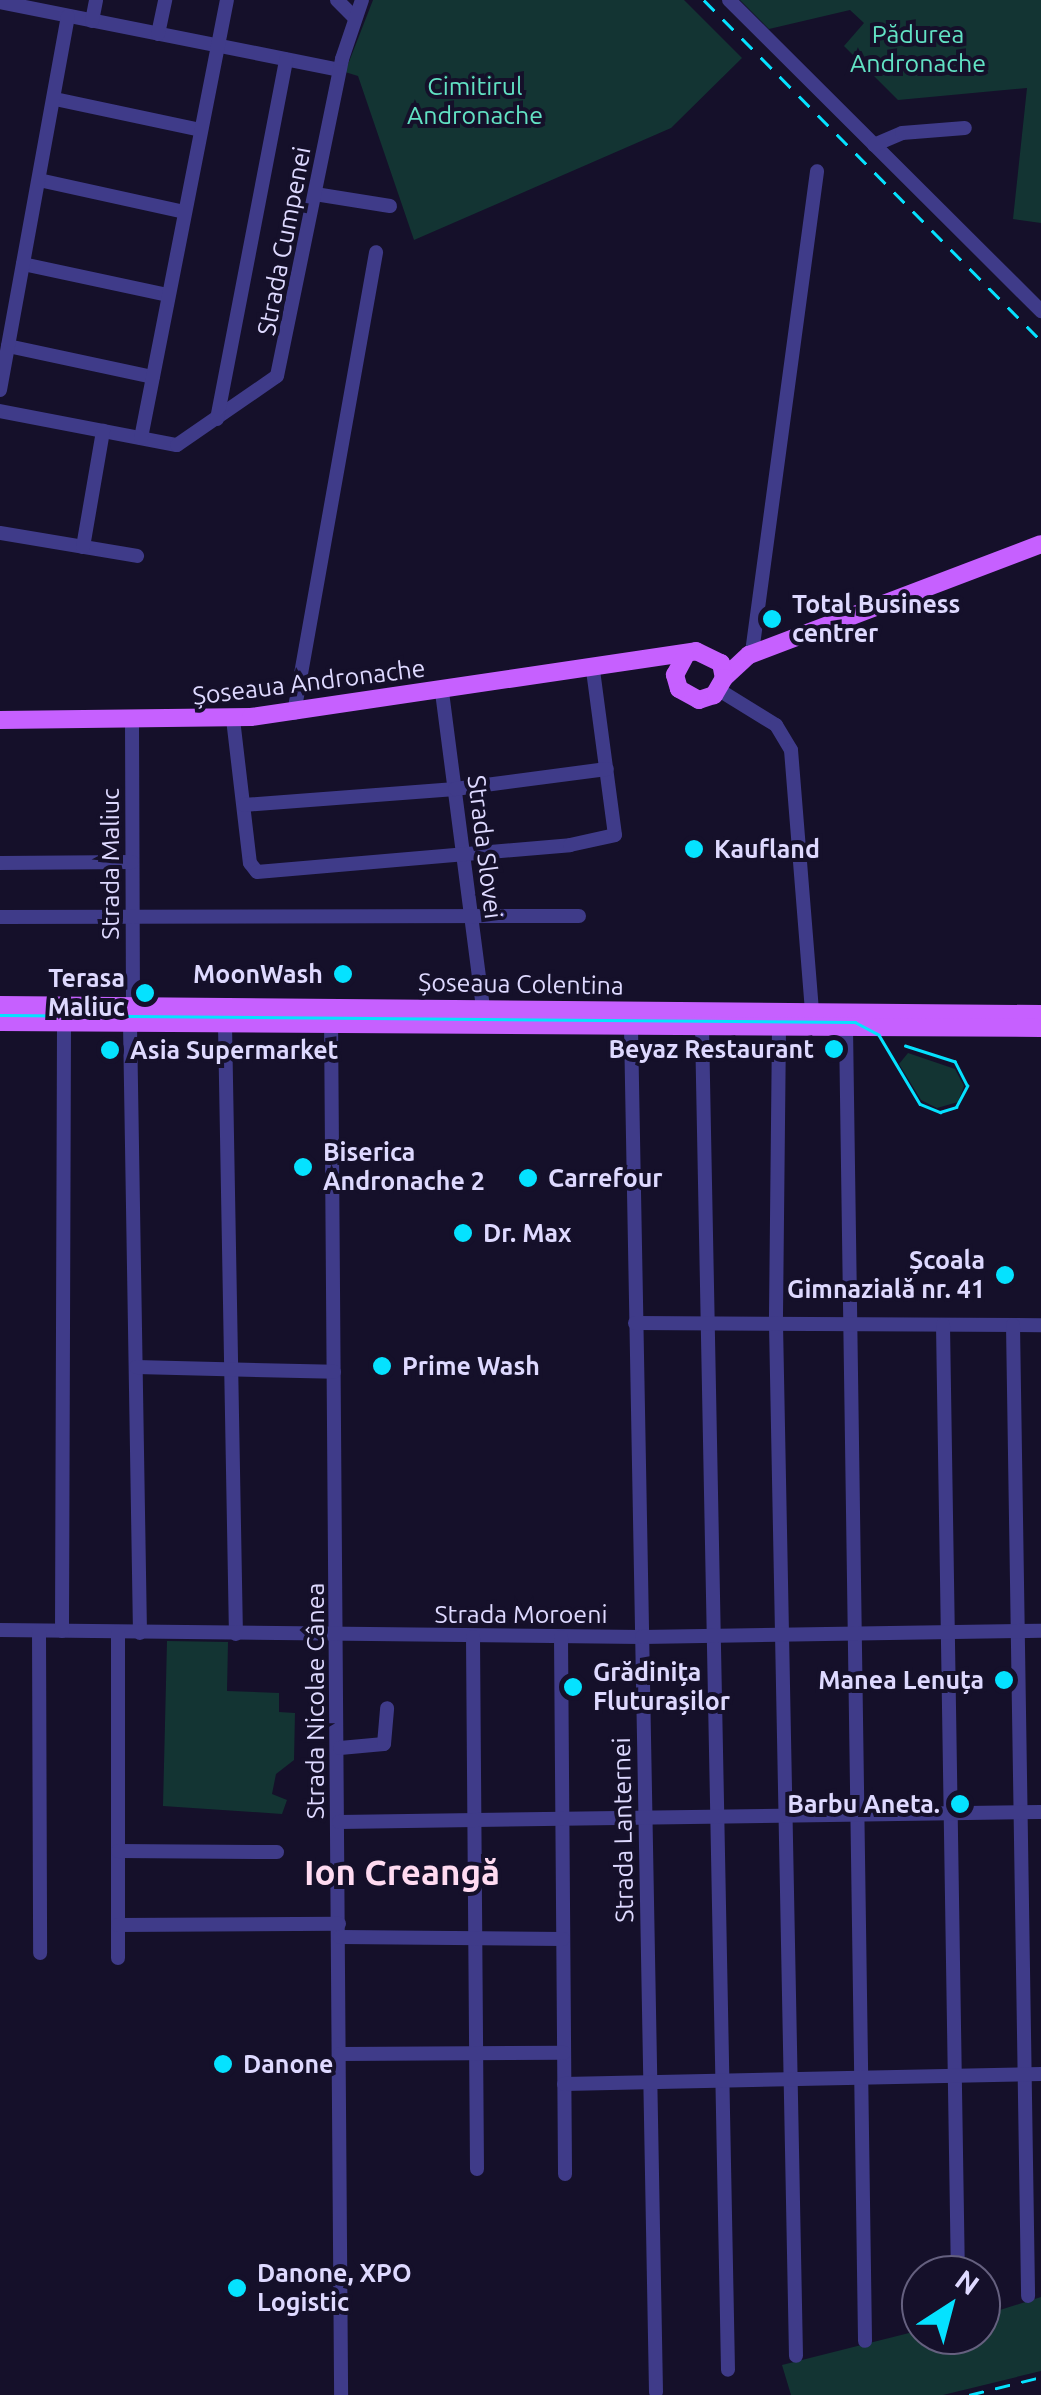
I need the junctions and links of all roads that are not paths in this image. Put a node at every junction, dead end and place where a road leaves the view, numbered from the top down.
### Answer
1 (96, 0) edge
2 (165, 0) edge
3 (227, 0) edge
4 (337, 0) edge
5 (362, 0) edge
6 (729, 0) edge
7 (0, 2) edge
8 (68, 16) junction
9 (355, 18) junction
10 (92, 21) junction
11 (158, 34) junction
12 (218, 46) junction
13 (286, 60) junction
14 (339, 70) junction
15 (56, 98) junction
16 (965, 128) dead end
17 (201, 130) junction
18 (874, 145) junction
19 (818, 170) dead end
20 (39, 180) junction
21 (315, 194) junction
22 (390, 206) dead end
23 (185, 212) junction
24 (376, 252) dead end
25 (22, 264) junction
26 (168, 295) junction
27 (1041, 311) edge
28 (8, 346) junction
29 (154, 377) junction
30 (0, 390) edge
31 (0, 410) edge
32 (217, 419) junction
33 (103, 430) junction
34 (142, 438) junction
35 (0, 533) edge
36 (1041, 544) edge
37 (83, 547) junction
38 (137, 556) dead end
39 (796, 638) junction
40 (753, 645) junction
41 (694, 653) junction
42 (622, 666) junction
43 (593, 670) junction
44 (676, 682) junction
45 (722, 684) junction
46 (442, 692) junction
47 (294, 713) junction
48 (232, 719) junction
49 (0, 720) edge
50 (132, 721) junction
51 (606, 769) junction
52 (455, 789) junction
53 (244, 804) junction
54 (464, 859) junction
55 (132, 862) junction
56 (0, 863) edge
57 (132, 916) junction
58 (579, 916) dead end
59 (0, 917) edge
60 (472, 917) junction
61 (0, 1005) edge
62 (331, 1006) junction
63 (483, 1009) junction
64 (812, 1012) junction
65 (1041, 1014) edge
66 (132, 1016) junction
67 (0, 1022) edge
68 (64, 1023) junction
69 (225, 1026) junction
70 (332, 1027) junction
71 (631, 1028) junction
72 (702, 1028) junction
73 (778, 1028) junction
74 (846, 1028) junction
75 (1041, 1028) edge
76 (635, 1323) junction
77 (703, 1324) junction
78 (776, 1324) junction
79 (848, 1324) junction
80 (943, 1325) junction
81 (1013, 1325) junction
82 (1041, 1325) edge
83 (136, 1367) junction
84 (229, 1369) junction
85 (334, 1372) junction
86 (0, 1630) edge
87 (40, 1631) junction
88 (62, 1631) junction
89 (1018, 1631) junction
90 (1041, 1631) edge
91 (118, 1633) junction
92 (140, 1633) junction
93 (850, 1633) junction
94 (947, 1633) junction
95 (236, 1634) junction
96 (338, 1634) junction
97 (782, 1635) junction
98 (473, 1636) junction
99 (711, 1636) junction
100 (561, 1637) junction
101 (642, 1637) junction
102 (387, 1708) dead end
103 (340, 1748) junction
104 (1020, 1812) junction
105 (1041, 1812) edge
106 (950, 1814) junction
107 (856, 1816) junction
108 (786, 1817) junction
109 (714, 1818) junction
110 (646, 1819) junction
111 (562, 1820) junction
112 (474, 1821) junction
113 (339, 1822) junction
114 (118, 1851) junction
115 (276, 1852) dead end
116 (118, 1924) junction
117 (340, 1931) junction
118 (476, 1939) junction
119 (563, 1939) junction
120 (40, 1953) dead end
121 (118, 1958) dead end
122 (476, 2053) junction
123 (340, 2054) junction
124 (564, 2054) junction
125 (1041, 2074) edge
126 (1025, 2075) junction
127 (955, 2076) junction
128 (860, 2078) junction
129 (790, 2080) junction
130 (721, 2082) junction
131 (650, 2083) junction
132 (564, 2084) junction
133 (477, 2169) dead end
134 (565, 2174) dead end
135 (958, 2255) edge
136 (1028, 2296) dead end
137 (865, 2341) dead end
138 (796, 2356) dead end
139 (728, 2370) dead end
140 (656, 2392) dead end
141 (342, 2395) edge

1 - 10 street
2 - 11 street
3 - 12 street
4 - 9 street
5 - 9 street, Strada Cumpenei
6 - 18 street
7 - 8 street
8 - 10 street
8 - 15 street
9 - 14 street, Strada Cumpenei
10 - 11 street
11 - 12 street
12 - 13 street
12 - 17 street
13 - 14 street
13 - 32 street
14 - 21 street, Strada Cumpenei
15 - 17 street
15 - 20 street
16 - 18 street
17 - 23 street
18 - 27 street
19 - 40 street
20 - 23 street
20 - 25 street
21 - 22 street
21 - 32 street, Strada Cumpenei
23 - 26 street
24 - 47 street
25 - 26 street
25 - 28 street
26 - 29 street
28 - 29 street
28 - 30 street
29 - 34 street
31 - 33 street
32 - 34 street, Strada Cumpenei
33 - 34 street
33 - 37 street
35 - 37 street
36 - 39 main road, Șoseaua Andronache
37 - 38 street
39 - 40 main road, Șoseaua Andronache
39 - 45 main road, Șoseaua Andronache
40 - 41 main road, Șoseaua Andronache
41 - 42 main road, Șoseaua Andronache
41 - 44 main road
41 - 45 main road
42 - 43 main road, Șoseaua Andronache
42 - 44 main road, Șoseaua Andronache
43 - 46 main road, Șoseaua Andronache
43 - 51 street
44 - 45 main road, Șoseaua Andronache
45 - 64 street
46 - 47 main road, Șoseaua Andronache
46 - 52 street, Strada Slovei
47 - 48 main road, Șoseaua Andronache
48 - 50 main road, Șoseaua Andronache
48 - 53 street
49 - 50 main road, Șoseaua Andronache
50 - 55 street, Strada Maliuc
51 - 52 street
51 - 54 street
52 - 53 street
52 - 54 street, Strada Slovei
53 - 54 street
54 - 60 street, Strada Slovei
55 - 56 street
55 - 57 street, Strada Maliuc
57 - 59 street
57 - 60 street
57 - 66 street, Strada Maliuc
58 - 60 street
60 - 63 street, Strada Slovei
61 - 66 main road, Șoseaua Colentina
62 - 63 main road, Șoseaua Colentina
62 - 66 main road, Șoseaua Colentina
62 - 70 street, Strada Nicolae Cânea
63 - 64 main road, Șoseaua Colentina
64 - 65 main road, Șoseaua Colentina
66 - 68 main road, Șoseaua Colentina
66 - 69 main road, Șoseaua Colentina
66 - 83 street, Strada Maliuc
67 - 68 main road, Șoseaua Colentina
68 - 88 street
69 - 70 main road, Șoseaua Colentina
69 - 84 street
70 - 71 main road, Șoseaua Colentina
70 - 85 street, Strada Nicolae Cânea
71 - 72 main road, Șoseaua Colentina
71 - 76 street, Strada Lanternei
72 - 73 main road, Șoseaua Colentina
72 - 77 street
73 - 74 main road, Șoseaua Colentina
73 - 78 street
74 - 75 main road, Șoseaua Colentina
74 - 79 street
76 - 77 street
76 - 101 street, Strada Lanternei
77 - 78 street
77 - 99 street
78 - 79 street
78 - 97 street
79 - 80 street
79 - 93 street
80 - 81 street
80 - 94 street
81 - 82 street
81 - 89 street
83 - 84 street
83 - 92 street, Strada Maliuc
84 - 85 street
84 - 95 street
85 - 96 street, Strada Nicolae Cânea
86 - 87 street, Strada Moroeni
87 - 88 street, Strada Moroeni
87 - 120 street
88 - 91 street, Strada Moroeni
89 - 90 street, Strada Moroeni
89 - 94 street, Strada Moroeni
89 - 104 street
91 - 92 street, Strada Moroeni
91 - 114 street
92 - 95 street, Strada Moroeni
93 - 94 street, Strada Moroeni
93 - 97 street, Strada Moroeni
93 - 107 street
94 - 106 street
95 - 96 street, Strada Moroeni
96 - 98 street, Strada Moroeni
96 - 103 street, Strada Nicolae Cânea
97 - 99 street, Strada Moroeni
97 - 108 street
98 - 100 street, Strada Moroeni
98 - 112 street
99 - 101 street, Strada Moroeni
99 - 109 street
100 - 101 street, Strada Moroeni
100 - 111 street
101 - 110 street, Strada Lanternei
102 - 103 street
103 - 113 street, Strada Nicolae Cânea
104 - 105 street
104 - 106 street
104 - 126 street
106 - 107 street
106 - 127 street
107 - 108 street
107 - 128 street
108 - 109 street
108 - 129 street
109 - 110 street
109 - 130 street
110 - 111 street
110 - 131 street, Strada Lanternei
111 - 112 street
111 - 119 street
112 - 113 street
112 - 118 street
113 - 117 street, Strada Nicolae Cânea
114 - 115 street
114 - 116 street
116 - 117 street
116 - 121 street
117 - 118 street
117 - 123 street, Strada Nicolae Cânea
118 - 119 street
118 - 122 street
119 - 124 street
122 - 123 street
122 - 124 street
122 - 133 street
123 - 141 street, Strada Nicolae Cânea
124 - 132 street
125 - 126 street
126 - 127 street
126 - 136 street
127 - 128 street
127 - 135 street
128 - 129 street
128 - 137 street
129 - 130 street
129 - 138 street
130 - 131 street
130 - 139 street
131 - 132 street
131 - 140 street, Strada Lanternei
132 - 134 street

